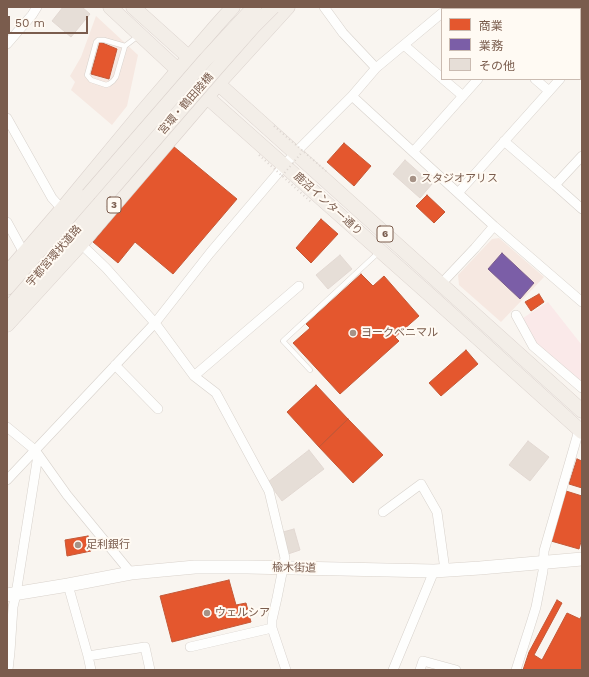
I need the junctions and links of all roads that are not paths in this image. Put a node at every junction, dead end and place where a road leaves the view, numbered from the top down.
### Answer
1 (37, 7) edge
2 (110, 7) edge
3 (133, 7) edge
4 (233, 7) edge
5 (254, 7) edge
6 (273, 7) edge
7 (288, 7) edge
8 (324, 7) edge
9 (441, 14) edge
10 (140, 35) junction
11 (7, 44) edge
12 (404, 45) junction
13 (125, 46) junction
14 (189, 58) junction
15 (376, 68) junction
16 (178, 70) junction
17 (441, 76) edge
18 (445, 80) edge
19 (477, 80) edge
20 (536, 80) edge
21 (559, 80) edge
22 (218, 84) junction
23 (549, 92) junction
24 (352, 96) junction
25 (463, 96) junction
26 (207, 97) junction
27 (7, 118) edge
28 (504, 141) junction
29 (299, 152) junction
30 (413, 152) junction
31 (582, 156) edge
32 (283, 171) junction
33 (555, 185) junction
34 (458, 193) junction
35 (95, 199) junction
36 (62, 209) junction
37 (582, 210) edge
38 (7, 222) edge
39 (494, 226) junction
40 (80, 244) junction
41 (380, 251) junction
42 (24, 253) junction
43 (7, 273) edge
44 (441, 284) junction
45 (299, 286) dead end
46 (7, 288) edge
47 (582, 302) edge
48 (7, 310) edge
49 (516, 315) dead end
50 (155, 323) junction
51 (7, 325) edge
52 (115, 365) junction
53 (310, 370) dead end
54 (194, 376) junction
55 (582, 388) edge
56 (158, 409) dead end
57 (582, 411) edge
58 (7, 428) edge
59 (581, 431) edge
60 (37, 453) junction
61 (7, 480) edge
62 (383, 512) dead end
63 (582, 559) edge
64 (543, 563) junction
65 (283, 567) junction
66 (440, 571) junction
67 (131, 573) junction
68 (68, 585) junction
69 (12, 594) edge
70 (272, 628) junction
71 (190, 647) dead end
72 (88, 656) junction
73 (8, 670) edge
74 (91, 670) edge
75 (150, 670) edge
76 (286, 670) edge
77 (393, 670) edge
78 (420, 670) edge
79 (456, 670) edge
80 (516, 670) edge

1 - 11 street
2 - 10 main road, 鹿沼インター通り / 6
3 - 14 main road, 鹿沼インター通り / 6
4 - 14 main road
5 - 35 main road, 宮環・鶴田陸橋 / 3, bridge
6 - 35 main road, 宮環・鶴田陸橋 / 3, bridge
7 - 22 main road, 3
8 - 15 street
9 - 12 street
10 - 13 lane
10 - 16 main road, 鹿沼インター通り / 6
12 - 15 street
12 - 17 street
13 - 13 lane
14 - 16 main road
14 - 22 main road, 鹿沼インター通り / 6
15 - 24 street
16 - 26 main road, 鹿沼インター通り / 6
16 - 36 main road
18 - 25 street
19 - 25 street
20 - 23 street
21 - 23 street
22 - 26 main road, 3
22 - 29 main road, 鹿沼インター通り / 6
23 - 28 street
24 - 29 street
24 - 30 street
25 - 30 street
26 - 32 main road, 鹿沼インター通り / 6
26 - 40 main road, 3
27 - 36 street
28 - 33 street
28 - 34 street
29 - 32 street
29 - 44 main road, 鹿沼インター通り / 6
30 - 34 street
31 - 33 street
32 - 41 main road, 鹿沼インター通り / 6
32 - 50 street
33 - 37 street
34 - 39 street
35 - 46 main road, 宇都宮環状道路 / 3
35 - 48 main road, 宇都宮環状道路 / 3
36 - 42 main road
38 - 42 street
39 - 44 street
39 - 47 street
40 - 50 street
40 - 51 main road, 3
41 - 53 lane
41 - 59 main road, 鹿沼インター通り / 6
42 - 43 main road
44 - 57 main road, 鹿沼インター通り / 6
45 - 54 street
49 - 55 street
50 - 52 street
50 - 54 street
52 - 56 street
52 - 60 street
54 - 65 street
58 - 60 street
59 - 64 street
60 - 61 street
60 - 67 street
60 - 69 street
62 - 66 street
63 - 64 street, 楡木街道
64 - 66 street, 楡木街道
64 - 80 street
65 - 66 street, 楡木街道
65 - 67 street, 楡木街道
65 - 70 street
66 - 77 street
67 - 68 street, 楡木街道
68 - 69 street, 楡木街道
68 - 72 street
69 - 73 street
70 - 71 street
70 - 76 street
72 - 74 street
72 - 75 street
78 - 79 street

